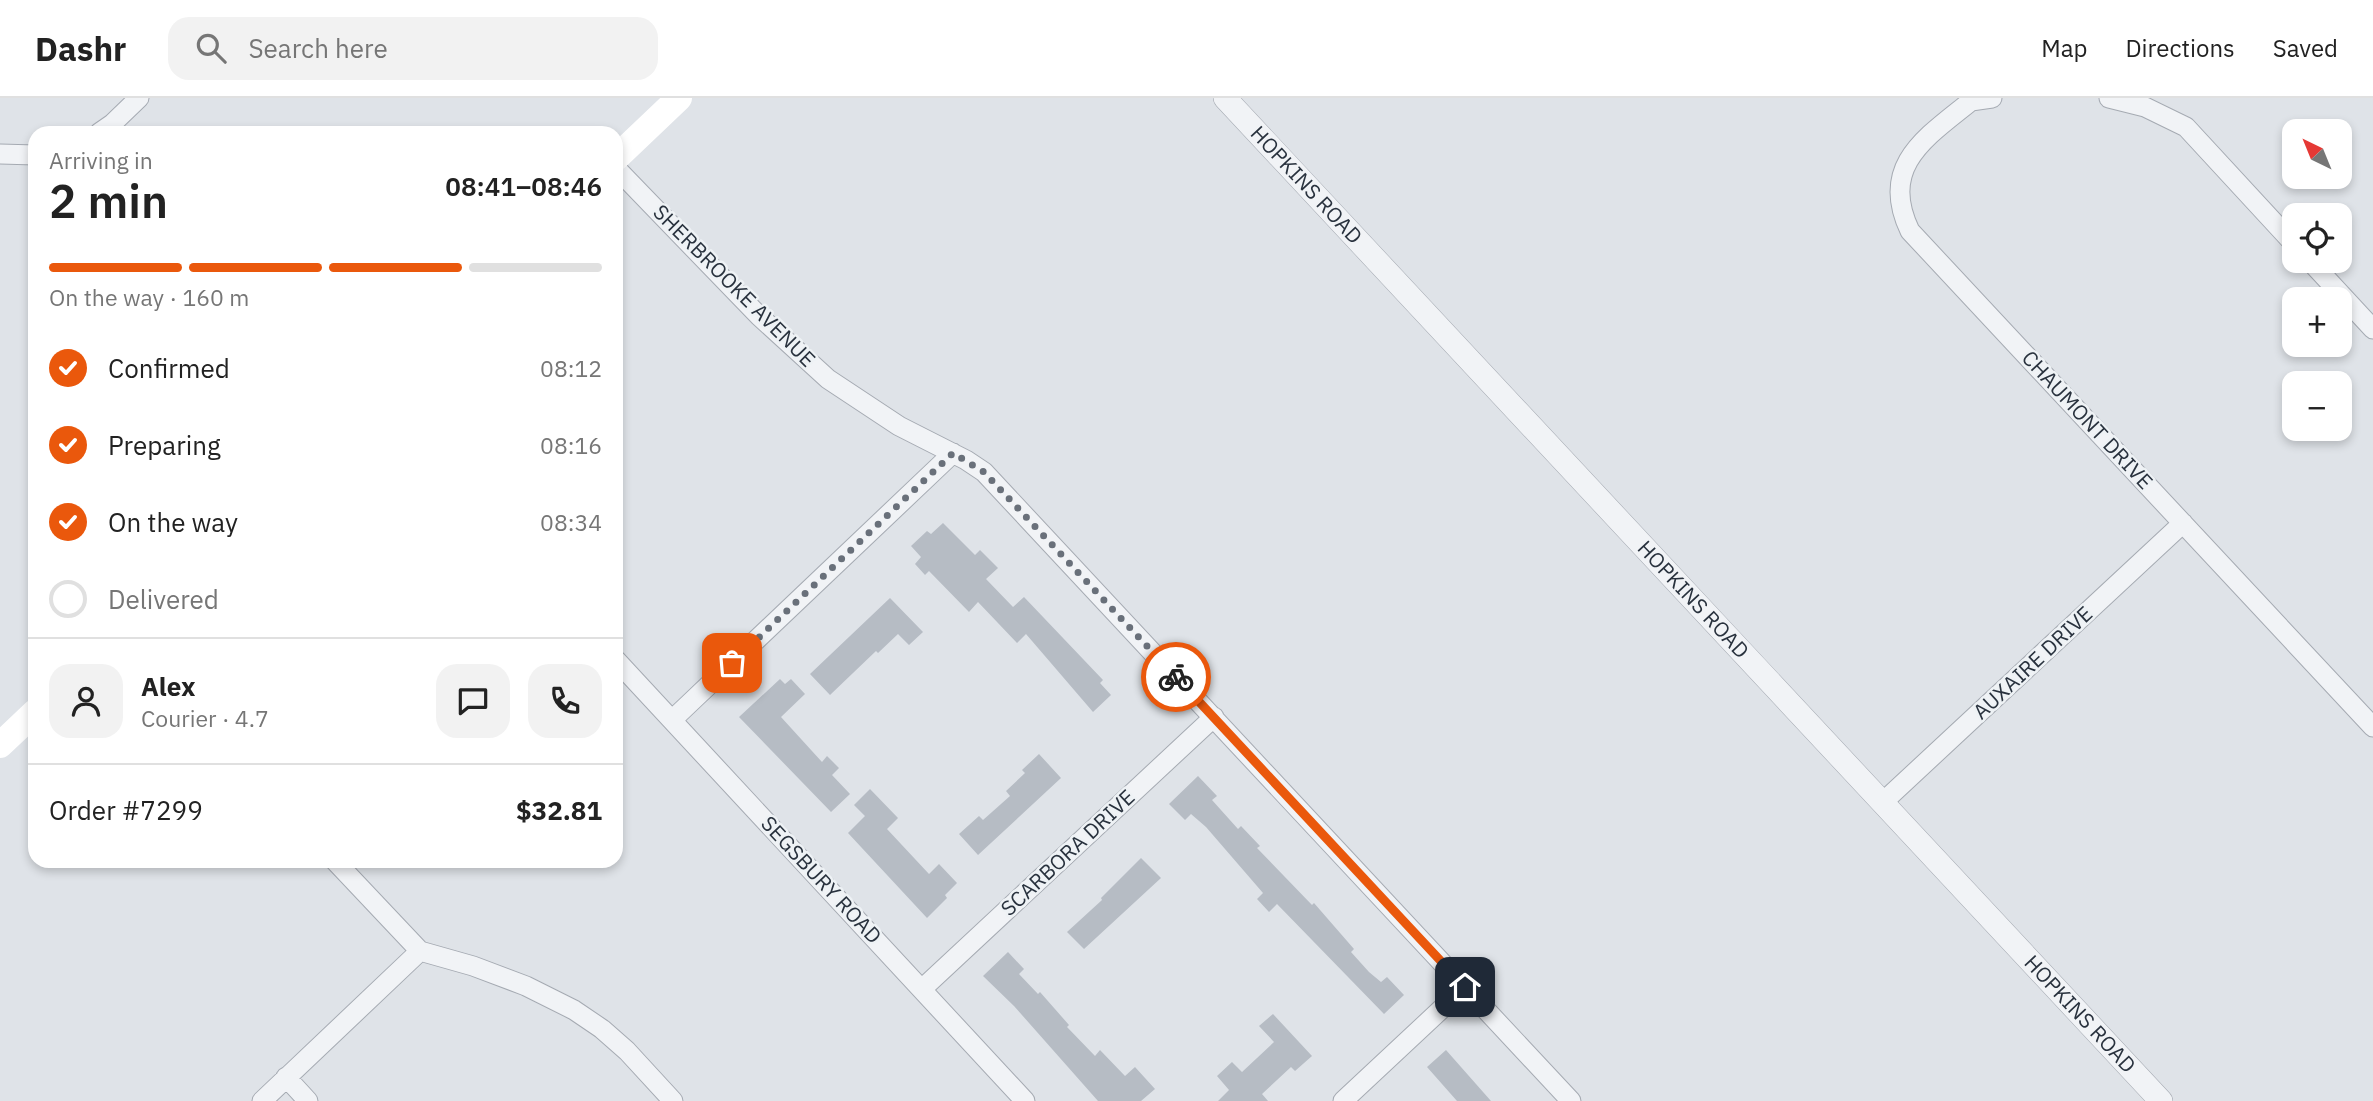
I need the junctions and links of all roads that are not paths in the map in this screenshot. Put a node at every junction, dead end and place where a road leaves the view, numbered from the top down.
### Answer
1 (139, 98) edge
2 (679, 98) edge
3 (1225, 98) edge
4 (1993, 98) edge
5 (2109, 98) edge
6 (1969, 100) edge
7 (110, 126) edge
8 (623, 152) edge
9 (0, 154) edge
10 (28, 155) edge
11 (623, 175) edge
12 (2282, 231) edge
13 (2321, 273) edge
14 (2373, 329) edge
15 (953, 453) junction
16 (2183, 523) junction
17 (623, 668) edge
18 (1214, 717) junction
19 (28, 719) edge
20 (672, 720) junction
21 (2373, 727) edge
22 (1, 744) edge
23 (1882, 803) junction
24 (342, 868) edge
25 (419, 951) junction
26 (1465, 987) junction
27 (922, 989) junction
28 (286, 1077) junction
29 (262, 1101) edge
30 (308, 1101) edge
31 (673, 1101) edge
32 (1025, 1101) edge
33 (1343, 1101) edge
34 (1572, 1101) edge
35 (2161, 1101) edge

1 - 7 street
2 - 8 main road
3 - 23 street, HOPKINS ROAD
4 - 6 street
5 - 12 street
6 - 16 street, CHAUMONT DRIVE
9 - 10 street
11 - 15 street, SHERBROOKE AVENUE
13 - 14 street
15 - 18 street, SHERBROOKE AVENUE
15 - 20 street
16 - 21 street, CHAUMONT DRIVE
16 - 23 street, AUXAIRE DRIVE
17 - 20 street, SEGSBURY ROAD
18 - 26 street, SHERBROOKE AVENUE
18 - 27 street, SCARBORA DRIVE
19 - 22 main road
20 - 27 street, SEGSBURY ROAD
23 - 35 street, HOPKINS ROAD
24 - 25 street
25 - 28 street
25 - 31 street
26 - 33 street
26 - 34 street, SHERBROOKE AVENUE
27 - 32 street, SEGSBURY ROAD
28 - 29 street
28 - 30 street

